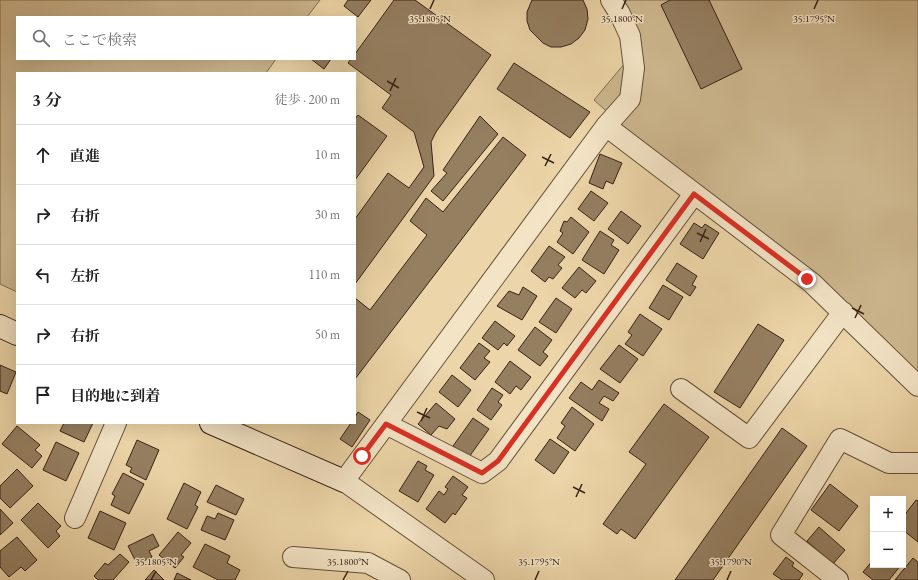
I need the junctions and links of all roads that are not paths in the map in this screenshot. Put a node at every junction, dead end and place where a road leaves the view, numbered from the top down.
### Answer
1 (612, 0) edge
2 (606, 126) junction
3 (694, 194) junction
4 (843, 312) junction
5 (0, 326) edge
6 (16, 334) edge
7 (918, 386) edge
8 (681, 389) dead end
9 (116, 424) edge
10 (213, 424) edge
11 (386, 424) junction
12 (918, 463) edge
13 (344, 481) junction
14 (75, 518) dead end
15 (293, 557) dead end
16 (400, 580) edge
17 (484, 580) edge
18 (838, 580) edge

1 - 2 street
2 - 3 street
2 - 11 street
3 - 4 street
3 - 11 street
4 - 7 street
4 - 8 street
5 - 6 street
9 - 14 street
10 - 13 street
11 - 13 street
12 - 18 street
13 - 17 street
15 - 16 street

